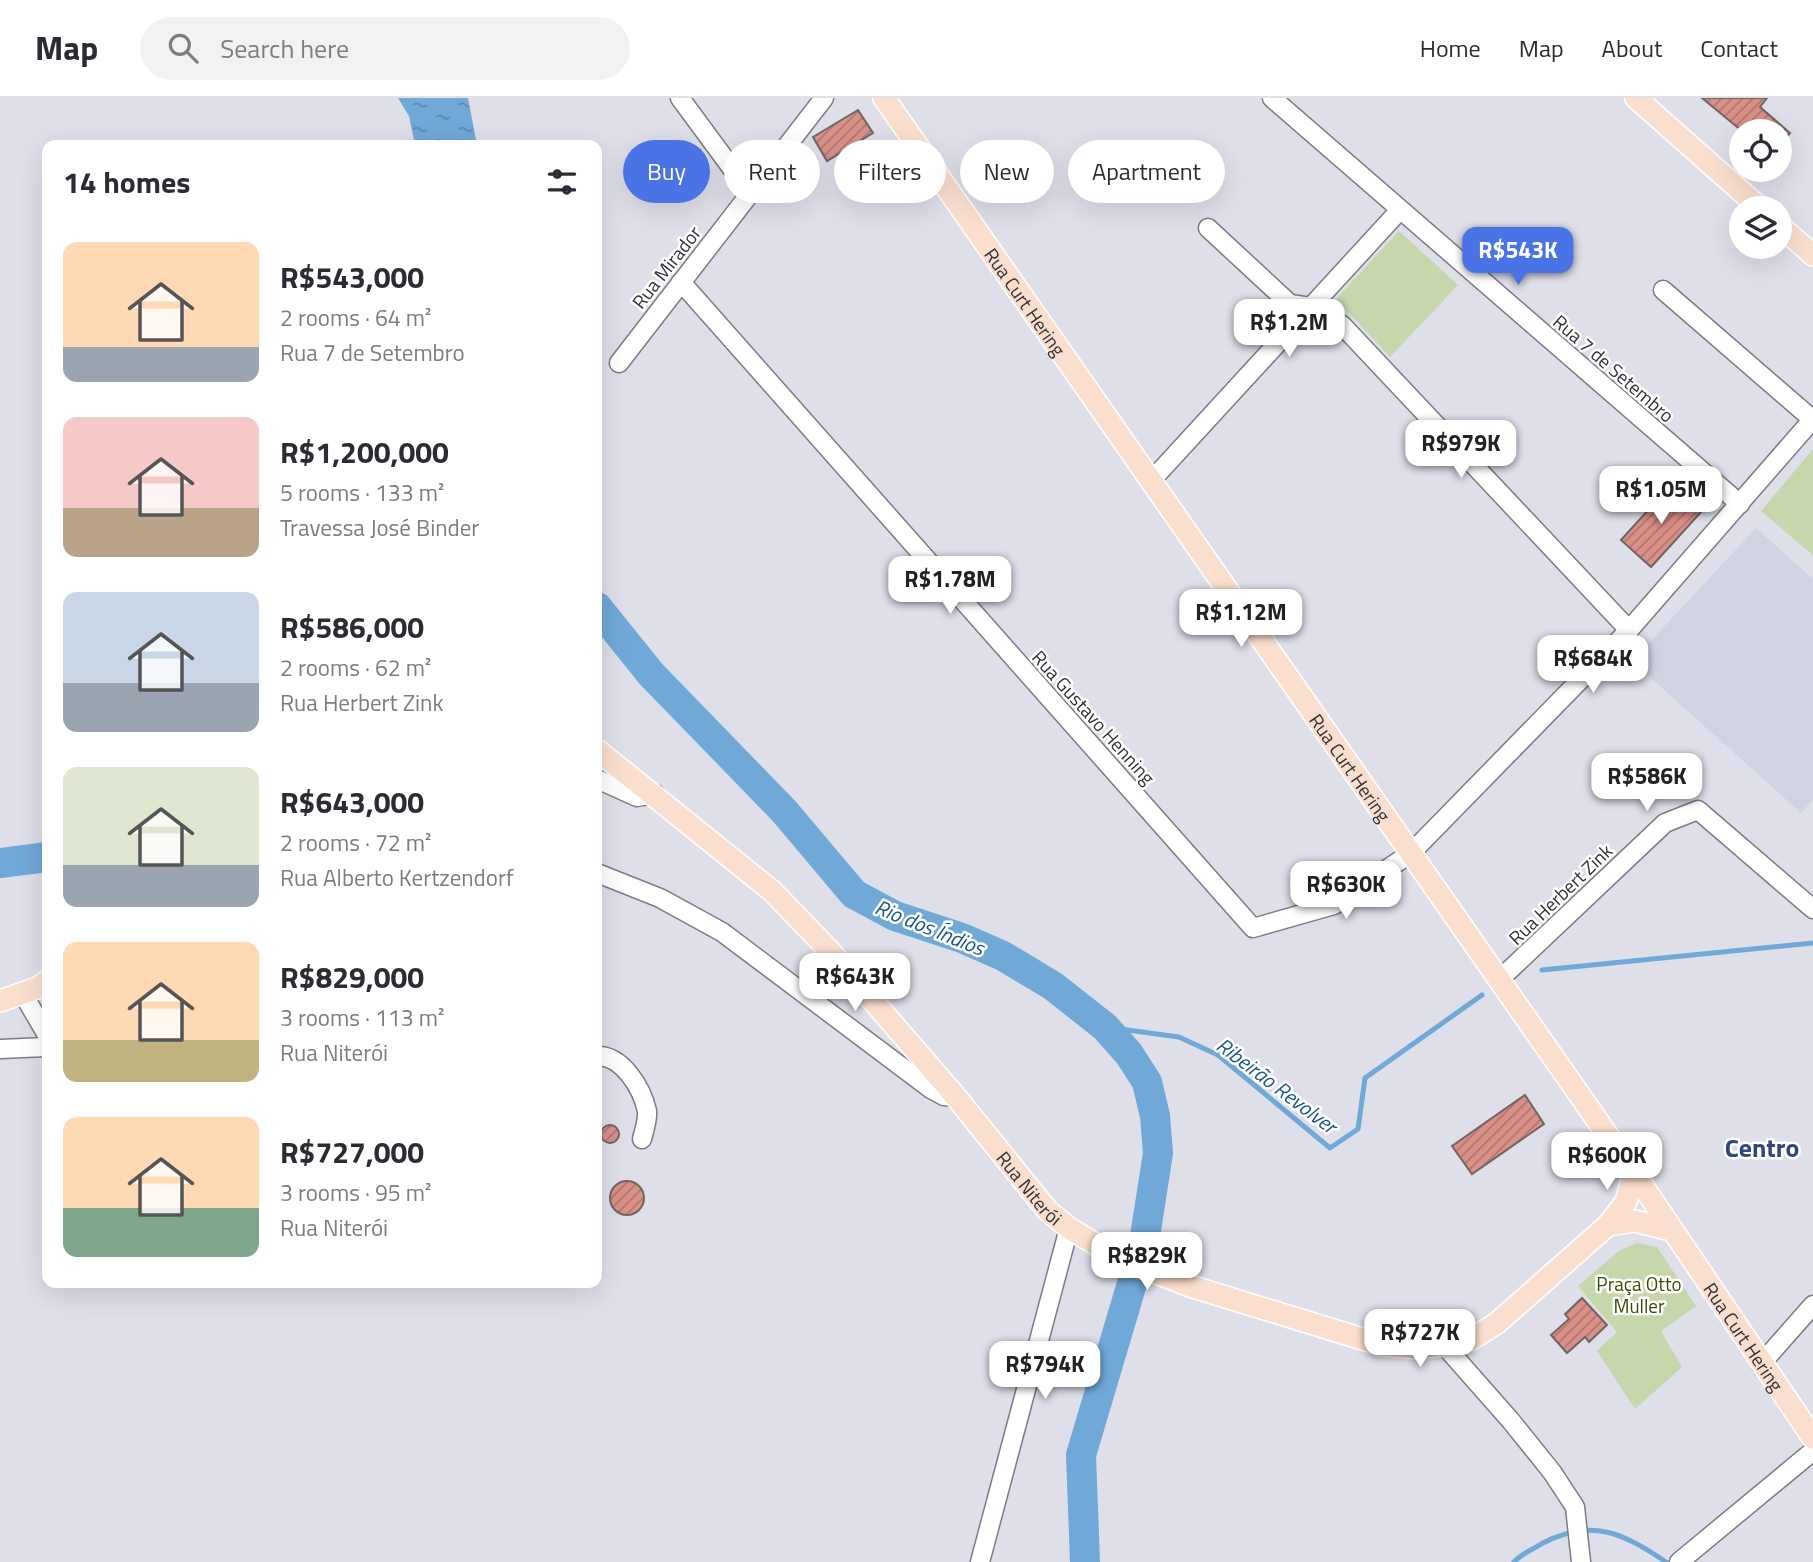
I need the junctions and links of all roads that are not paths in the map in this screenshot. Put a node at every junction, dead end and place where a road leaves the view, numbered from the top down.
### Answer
1 (680, 98) edge
2 (824, 98) edge
3 (884, 98) edge
4 (1272, 98) edge
5 (1636, 98) edge
6 (792, 140) edge
7 (724, 158) edge
8 (1746, 196) edge
9 (743, 203) edge
10 (1399, 211) junction
11 (1208, 228) dead end
12 (1792, 237) edge
13 (1813, 255) edge
14 (681, 282) junction
15 (1663, 290) dead end
16 (1311, 307) junction
17 (618, 363) dead end
18 (1813, 419) edge
19 (1151, 481) junction
20 (1740, 505) junction
21 (1629, 631) junction
22 (602, 754) edge
23 (602, 781) edge
24 (655, 794) junction
25 (1411, 853) junction
26 (602, 875) edge
27 (1813, 909) edge
28 (1499, 980) junction
29 (42, 984) edge
30 (23, 994) junction
31 (0, 1002) edge
32 (42, 1026) edge
33 (42, 1047) edge
34 (0, 1049) edge
35 (602, 1055) edge
36 (956, 1097) junction
37 (642, 1139) dead end
38 (1634, 1173) junction
39 (1608, 1225) junction
40 (1069, 1228) junction
41 (1671, 1230) junction
42 (1813, 1305) edge
43 (1444, 1345) junction
44 (1761, 1364) junction
45 (1813, 1438) edge
46 (1813, 1451) edge
47 (1581, 1556) edge
48 (1682, 1558) edge
49 (980, 1562) edge

1 - 7 street
2 - 6 street, Rua Mirador
3 - 19 main road, Rua Curt Hering
4 - 10 street, Rua 7 de Setembro
5 - 8 main road
9 - 14 street, Rua Mirador
10 - 16 street
10 - 20 street, Rua 7 de Setembro
11 - 16 street
12 - 13 main road
14 - 17 street, Rua Mirador
14 - 25 street, Rua Gustavo Henning
15 - 18 street
16 - 19 street
16 - 21 street
18 - 20 street
19 - 25 main road, Rua Curt Hering
20 - 21 street
21 - 25 street
22 - 24 main road, Rua Niterói
23 - 24 street
24 - 36 main road, Rua Niterói
25 - 28 main road, Rua Curt Hering
26 - 36 street
27 - 28 street, Rua Herbert Zink
28 - 38 main road, Rua Curt Hering
29 - 30 main road
30 - 31 main road
30 - 32 street
33 - 34 street
35 - 37 street
36 - 40 main road, Rua Niterói
38 - 39 main road, Rua Niterói
38 - 41 main road, Rua Curt Hering
39 - 41 main road
39 - 43 main road, Rua Niterói
40 - 43 main road, Rua Niterói
40 - 49 street
41 - 44 main road, Rua Curt Hering
42 - 44 street
43 - 47 street
44 - 45 main road, Rua Curt Hering
46 - 48 street

